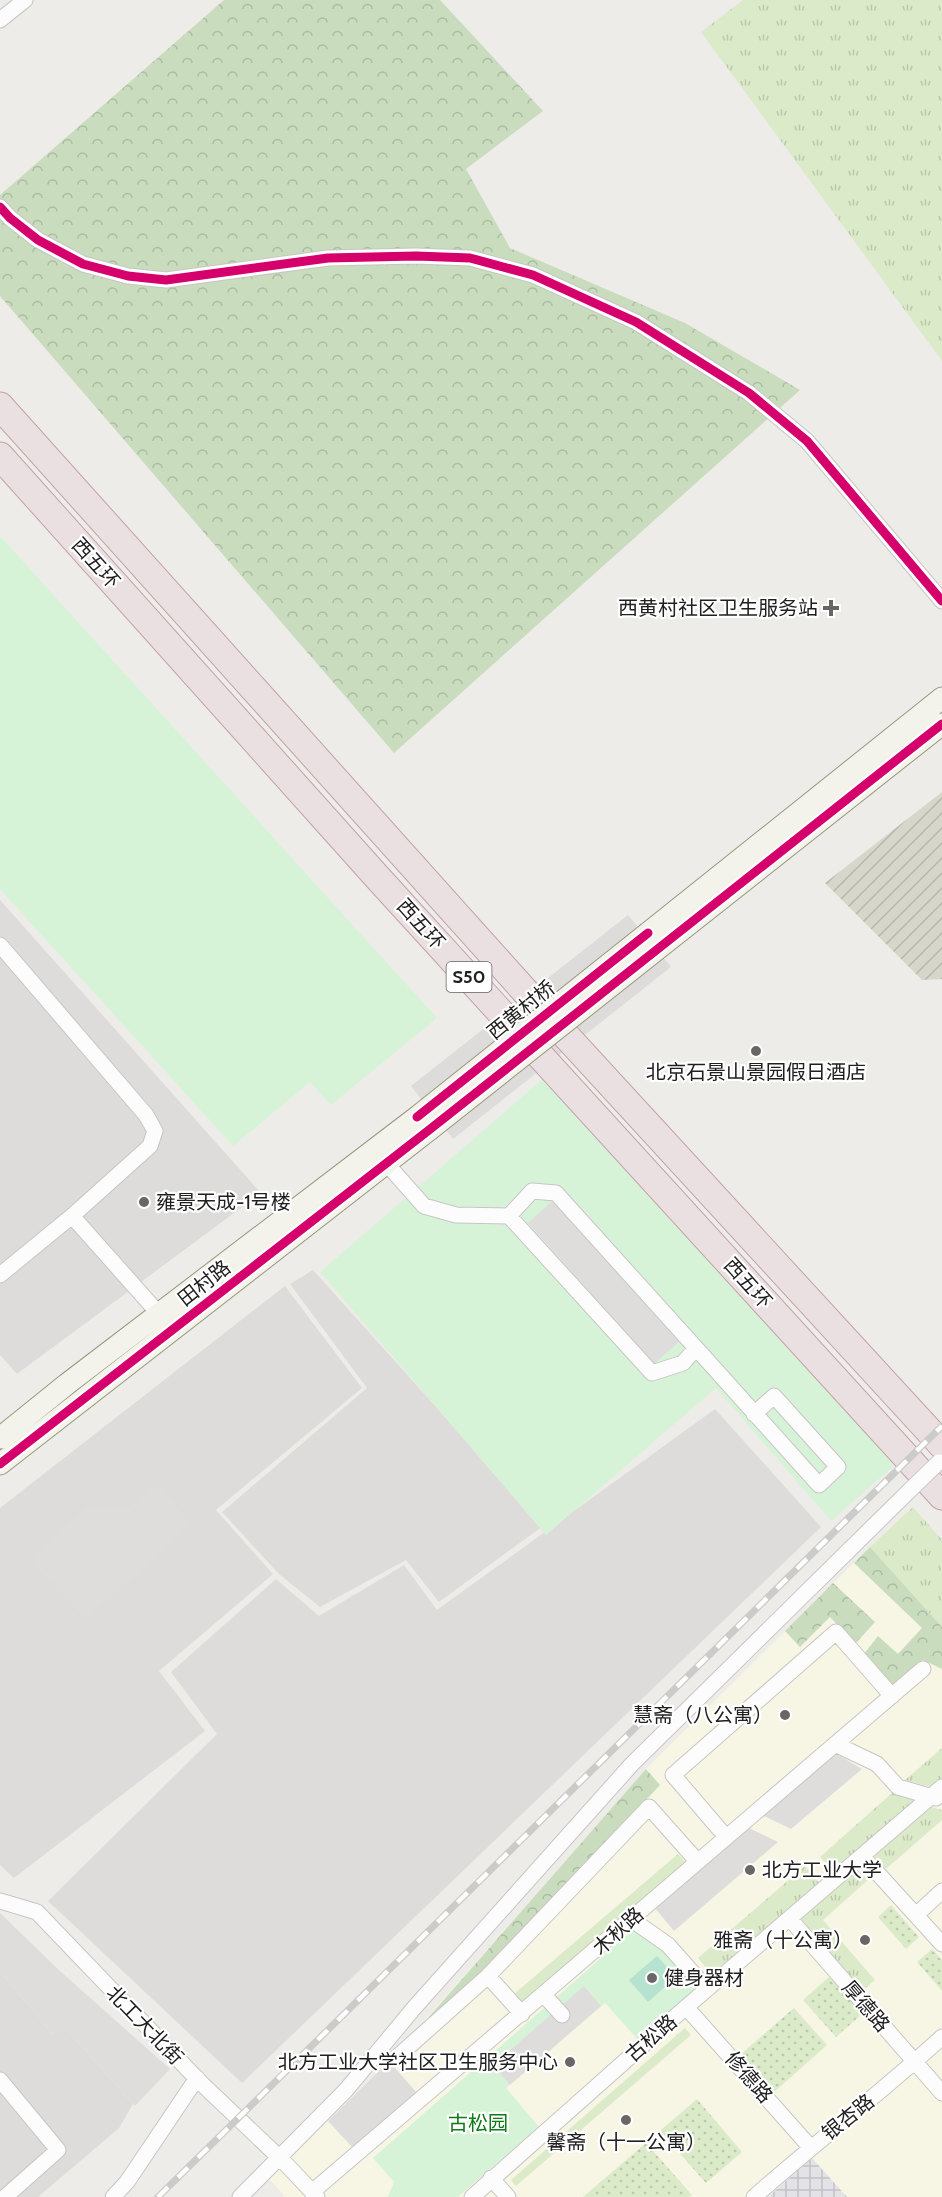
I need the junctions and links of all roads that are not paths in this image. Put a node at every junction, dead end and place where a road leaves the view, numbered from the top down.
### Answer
1 (25, 0) edge
2 (0, 21) edge
3 (0, 207) edge
4 (0, 406) edge
5 (0, 456) edge
6 (942, 601) edge
7 (942, 698) edge
8 (942, 724) edge
9 (654, 940) junction
10 (0, 945) edge
11 (423, 1123) junction
12 (386, 1163) junction
13 (72, 1216) junction
14 (509, 1216) junction
15 (0, 1275) edge
16 (160, 1315) junction
17 (696, 1348) junction
18 (754, 1414) junction
19 (0, 1438) edge
20 (942, 1445) edge
21 (942, 1459) edge
22 (0, 1464) edge
23 (942, 1496) edge
24 (923, 1669) dead end
25 (892, 1696) junction
26 (835, 1744) junction
27 (938, 1794) edge
28 (726, 1837) junction
29 (862, 1856) junction
30 (697, 1861) junction
31 (942, 1891) edge
32 (0, 1901) edge
33 (915, 1915) junction
34 (631, 1919) junction
35 (790, 1919) junction
36 (942, 1944) edge
37 (488, 1976) junction
38 (707, 1989) junction
39 (544, 1995) junction
40 (686, 2007) junction
41 (522, 2014) junction
42 (562, 2015) dead end
43 (942, 2037) edge
44 (396, 2058) dead end
45 (914, 2062) junction
46 (197, 2079) junction
47 (0, 2080) edge
48 (942, 2093) edge
49 (811, 2148) junction
50 (282, 2160) junction
51 (492, 2178) junction
52 (314, 2194) edge
53 (5, 2197) edge
54 (112, 2197) edge
55 (240, 2197) edge
56 (472, 2197) edge
57 (508, 2197) edge
58 (754, 2197) edge

1 - 2 street
3 - 6 street
4 - 20 highway, 西五环 / S50
5 - 23 highway, 西五环 / S50
7 - 9 main road
8 - 9 main road
9 - 11 main road, 西黄村桥, bridge
10 - 13 street
11 - 12 main road, 田村路
11 - 16 main road, 田村路
12 - 14 street
12 - 22 main road, 田村路
13 - 15 street
13 - 16 street
14 - 17 street
14 - 17 street
16 - 19 main road, 田村路
17 - 18 street
18 - 18 street
21 - 50 street, bridge
24 - 25 street, 木秋路
25 - 26 street, 木秋路
25 - 28 street
26 - 27 street
26 - 28 street, 木秋路
27 - 29 street, 古松路
28 - 30 street, 木秋路
29 - 33 street
29 - 35 street, 古松路
30 - 34 street, 木秋路
30 - 37 street
31 - 33 street
32 - 46 street, 北工大北街
33 - 36 street
34 - 38 street
34 - 39 street, 木秋路
35 - 38 street, 古松路
35 - 45 street, 厚德路
37 - 41 street
37 - 44 street
38 - 40 street, 古松路
39 - 41 street, 木秋路
39 - 42 street
40 - 49 street, 修德路
40 - 51 street, 古松路
41 - 52 street, 木秋路
43 - 45 street, 银杏路
45 - 48 street, 厚德路
45 - 49 street, 银杏路
46 - 50 street, 北工大北街
46 - 54 street
47 - 53 street
49 - 58 street, 银杏路
50 - 52 street, 北工大北街
50 - 55 street
51 - 56 street, 古松路
51 - 57 street

